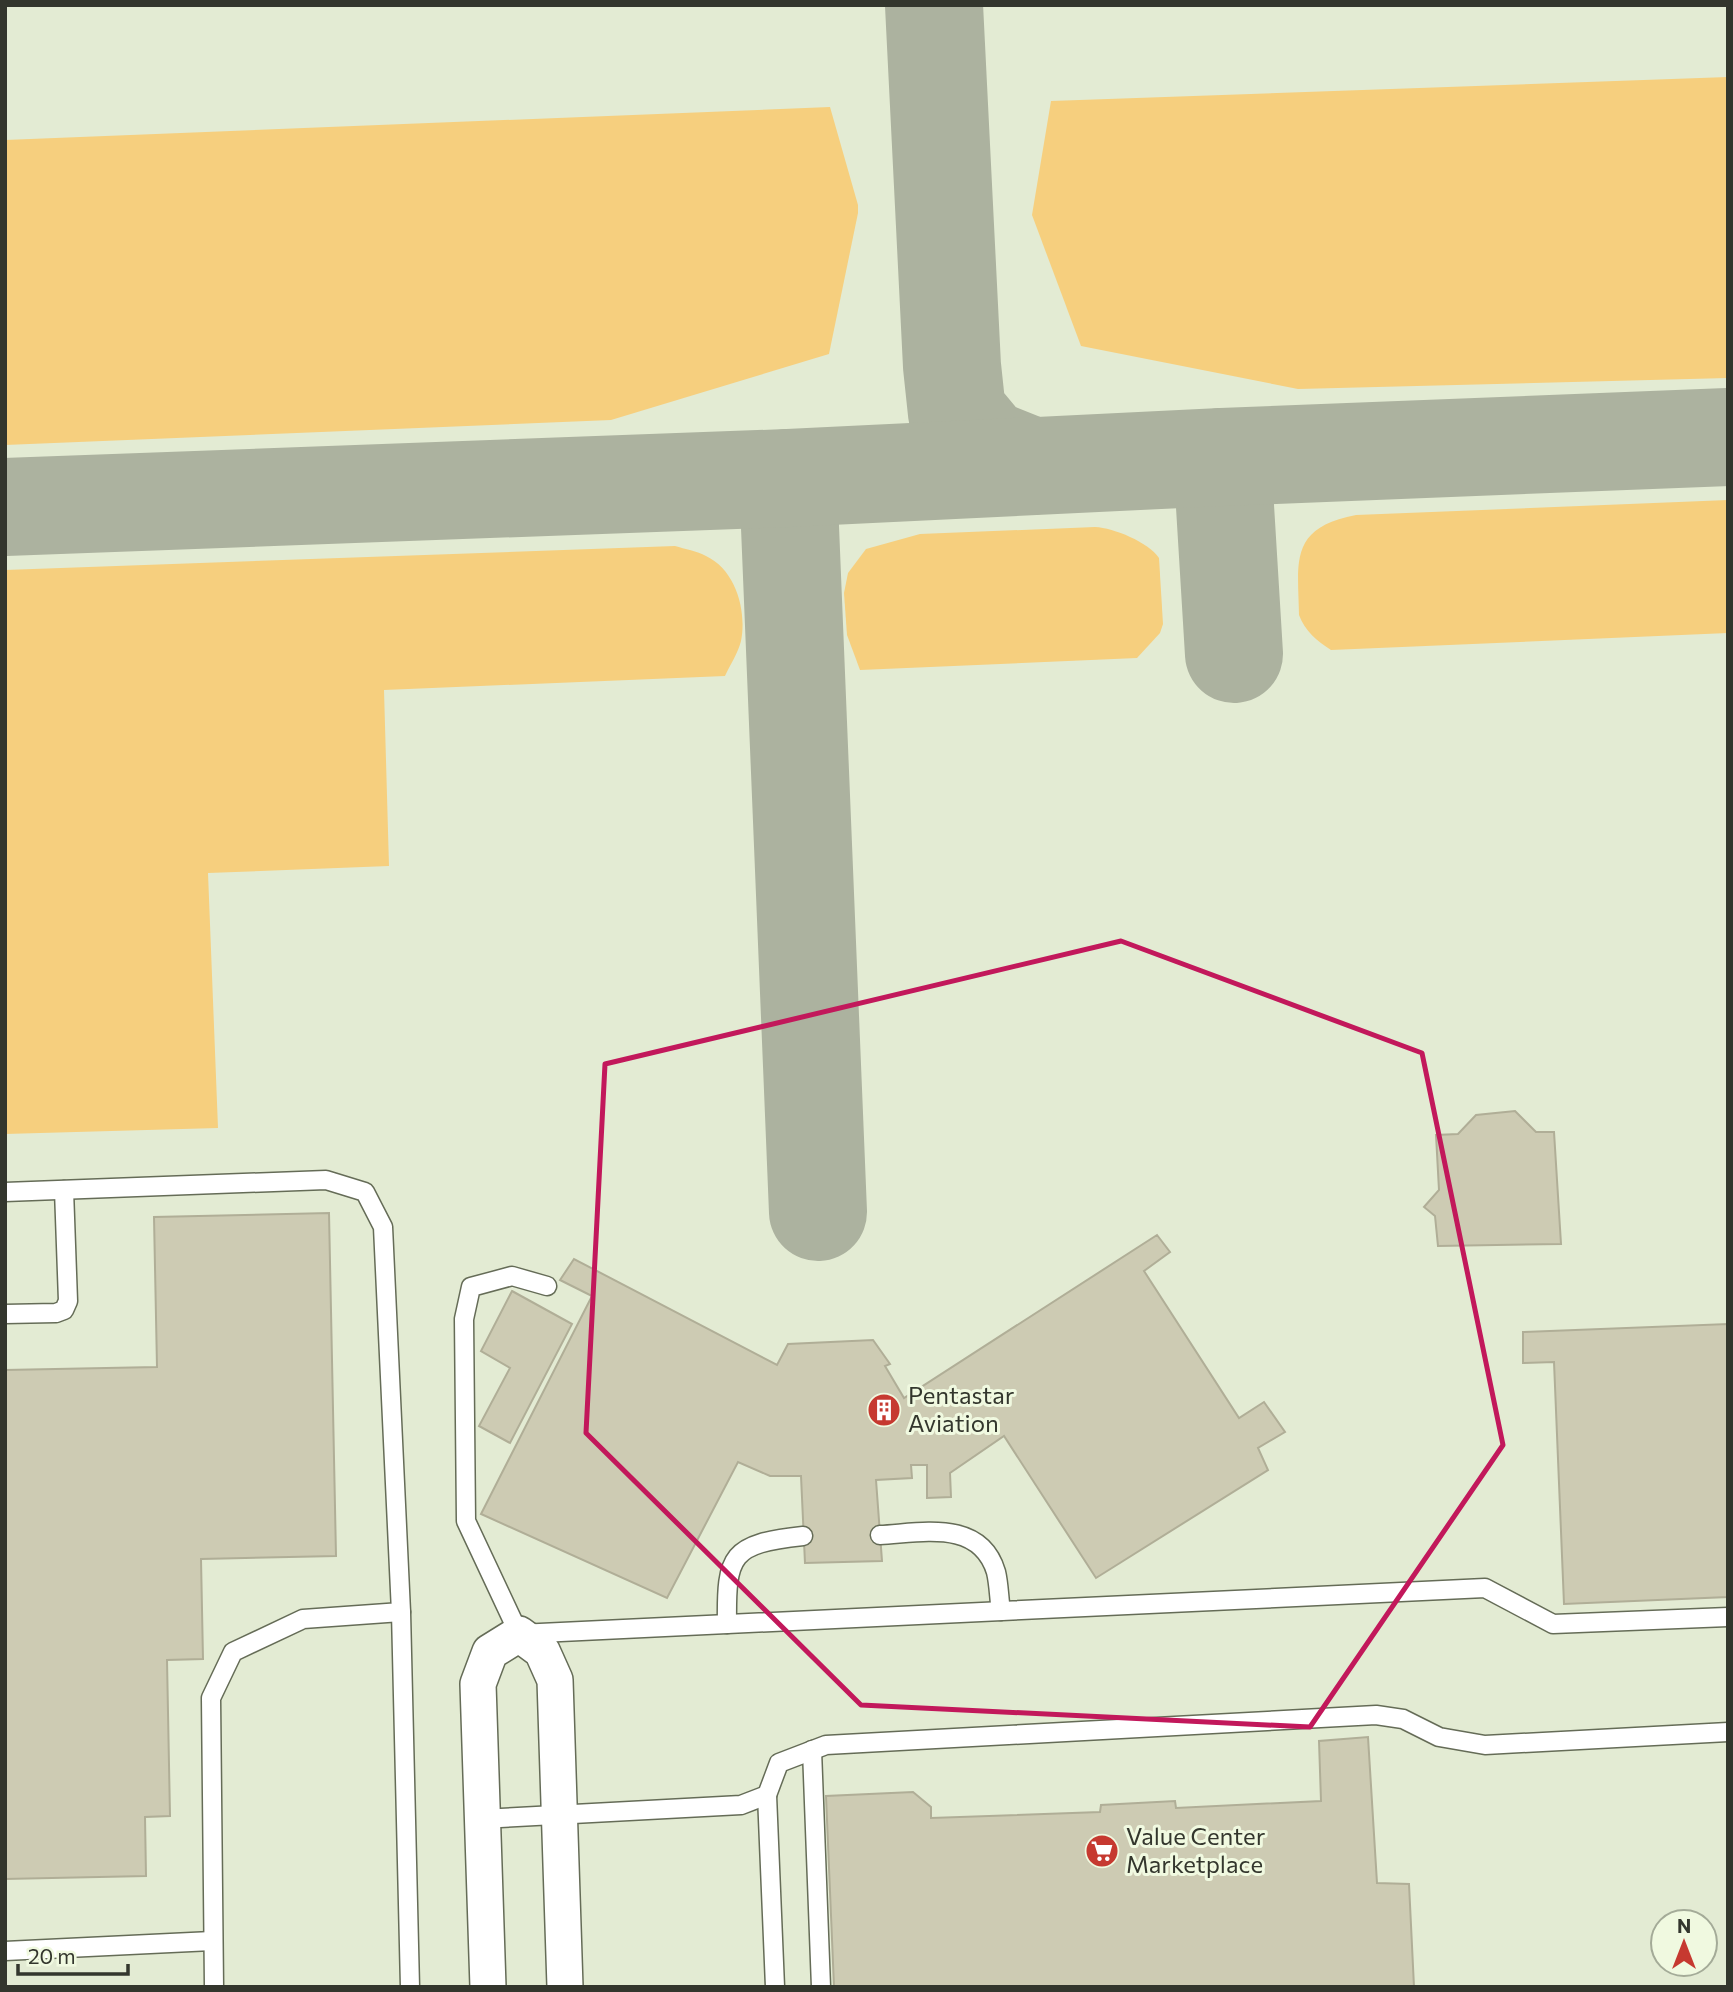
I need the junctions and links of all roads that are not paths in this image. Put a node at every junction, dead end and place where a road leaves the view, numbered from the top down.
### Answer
1 (64, 1190) junction
2 (5, 1192) edge
3 (547, 1286) dead end
4 (5, 1314) edge
5 (880, 1535) dead end
6 (803, 1536) dead end
7 (1001, 1611) junction
8 (401, 1612) junction
9 (1728, 1618) edge
10 (727, 1624) junction
11 (519, 1634) junction
12 (1728, 1732) edge
13 (813, 1750) junction
14 (766, 1795) junction
15 (559, 1816) junction
16 (481, 1819) junction
17 (212, 1941) junction
18 (5, 1951) edge
19 (214, 1987) edge
20 (410, 1987) edge
21 (488, 1987) edge
22 (565, 1987) edge
23 (775, 1987) edge
24 (821, 1987) edge

1 - 2 lane
1 - 4 lane
1 - 8 lane
3 - 11 lane
5 - 7 lane
6 - 10 lane
7 - 9 lane
7 - 10 lane
8 - 17 lane
8 - 20 lane
10 - 11 lane
11 - 15 street
11 - 16 street
12 - 13 lane
13 - 14 lane
13 - 24 lane
14 - 15 lane
14 - 23 lane
15 - 16 lane
15 - 22 street
16 - 21 street
17 - 18 lane
17 - 19 lane

